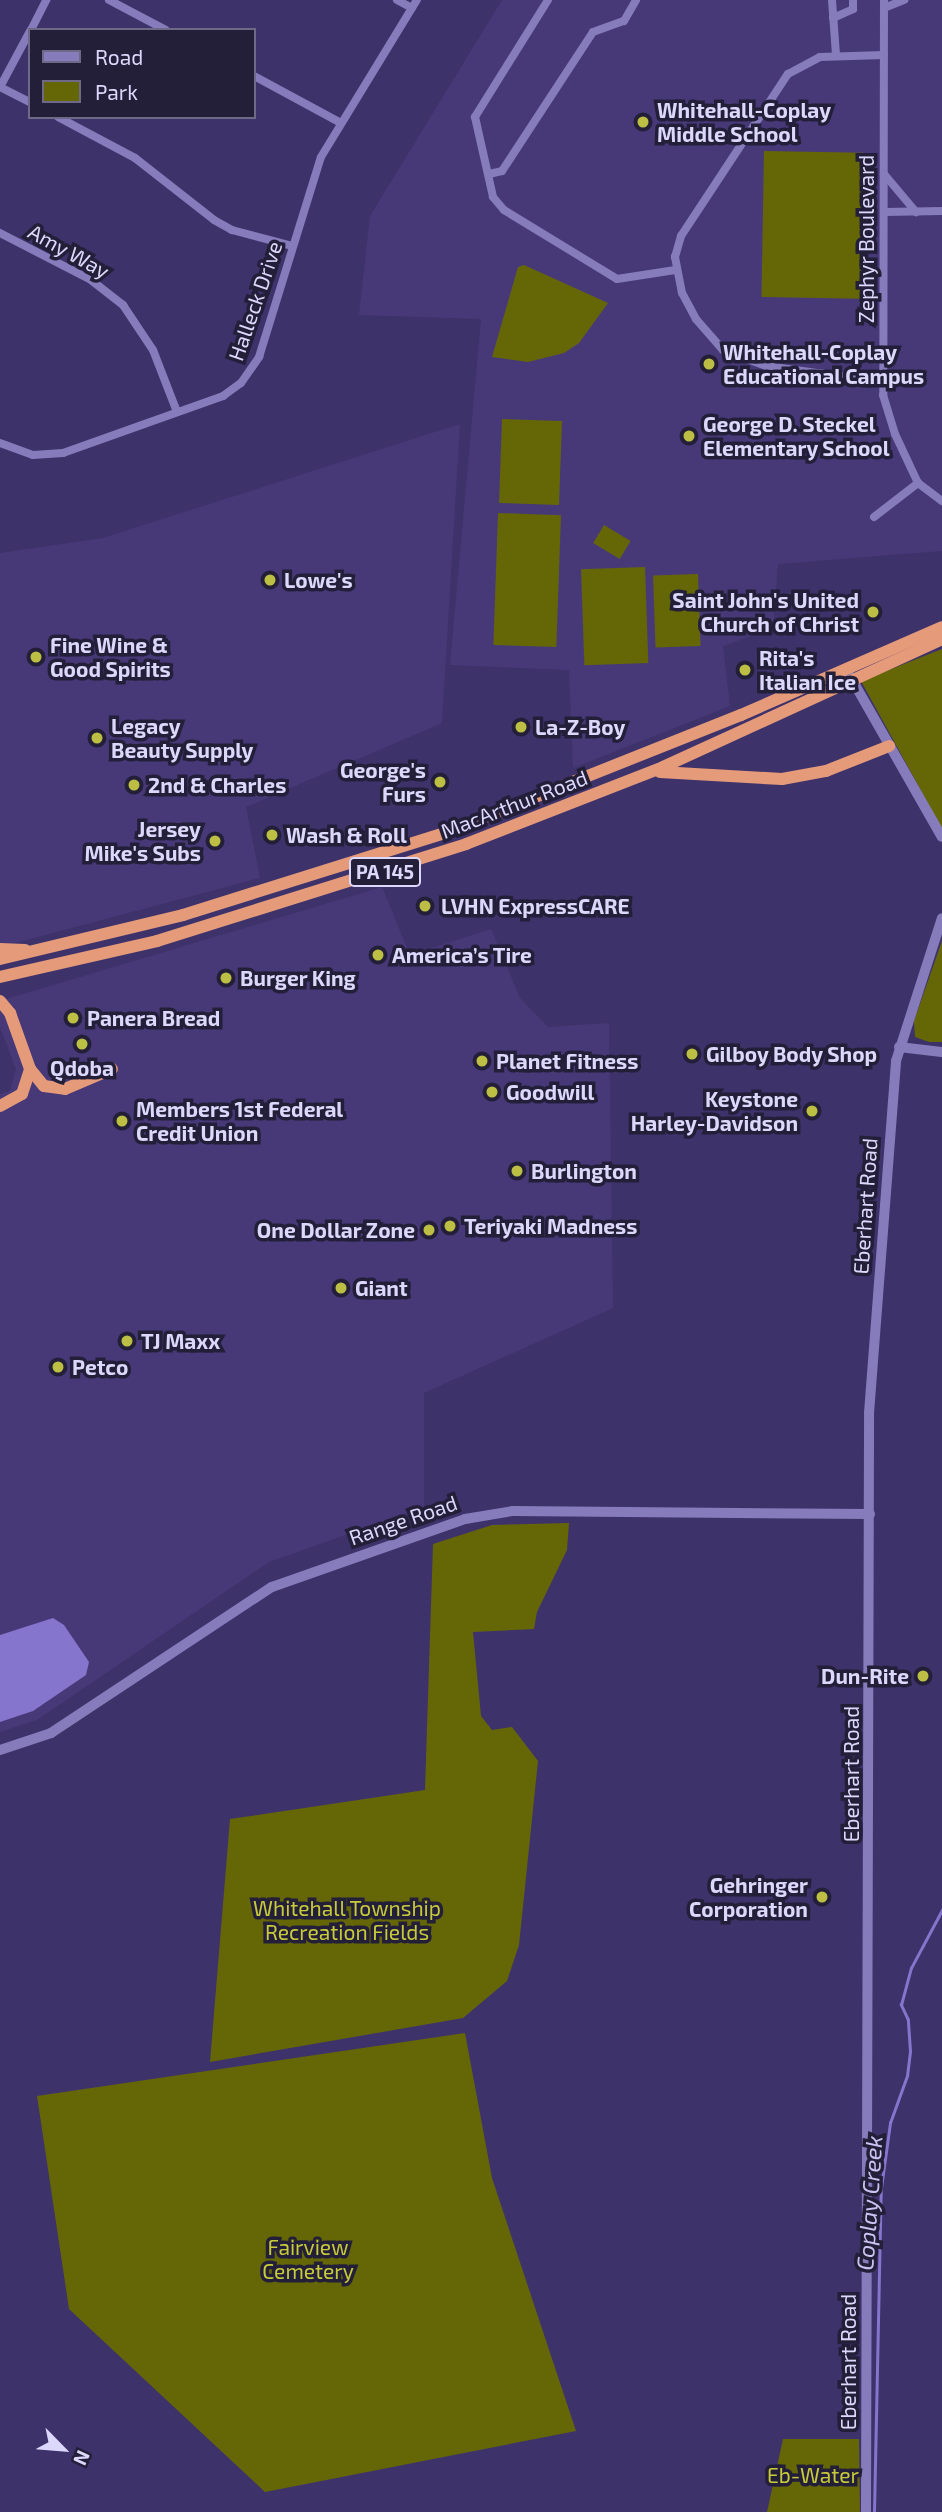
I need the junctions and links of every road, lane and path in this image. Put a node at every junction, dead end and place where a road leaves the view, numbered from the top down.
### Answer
1 (46, 0) edge
2 (109, 0) edge
3 (397, 0) edge
4 (548, 0) edge
5 (636, 0) edge
6 (832, 0) edge
7 (853, 0) edge
8 (904, 0) edge
9 (414, 4) edge
10 (884, 4) edge
11 (834, 18) junction
12 (32, 28) edge
13 (162, 28) edge
14 (28, 35) edge
15 (836, 54) junction
16 (884, 55) junction
17 (256, 77) edge
18 (0, 87) edge
19 (28, 102) edge
20 (62, 119) edge
21 (339, 122) junction
22 (489, 174) junction
23 (884, 174) junction
24 (942, 211) edge
25 (884, 212) junction
26 (916, 212) junction
27 (0, 233) edge
28 (292, 246) junction
29 (675, 270) junction
30 (882, 382) junction
31 (177, 412) junction
32 (0, 443) edge
33 (918, 483) junction
34 (942, 501) edge
35 (874, 517) dead end
36 (942, 627) edge
37 (942, 639) edge
38 (849, 674) junction
39 (889, 746) junction
40 (632, 779) junction
41 (942, 837) edge
42 (942, 918) edge
43 (0, 949) edge
44 (32, 952) junction
45 (0, 959) edge
46 (0, 977) edge
47 (0, 1001) edge
48 (899, 1046) junction
49 (942, 1052) edge
50 (30, 1069) junction
51 (112, 1069) dead end
52 (0, 1106) edge
53 (870, 1514) junction
54 (0, 1750) edge
55 (866, 2512) edge

1 - 12 street
2 - 13 street
3 - 9 street
4 - 22 street
5 - 22 street
6 - 11 street
7 - 11 street
8 - 10 street
9 - 21 street, Halleck Drive
10 - 16 street, Zephyr Boulevard
11 - 15 street
14 - 18 street
15 - 16 street
15 - 29 street
16 - 23 street, Zephyr Boulevard
17 - 21 street
18 - 19 street
20 - 28 street
21 - 28 street, Halleck Drive
22 - 29 street
23 - 25 street, Zephyr Boulevard
23 - 26 street
24 - 26 street
25 - 26 street
25 - 30 street, Zephyr Boulevard
27 - 31 street, Amy Way
28 - 31 street, Halleck Drive
29 - 30 street
30 - 33 street, Zephyr Boulevard
31 - 32 street, Halleck Drive
33 - 34 street, Zephyr Boulevard
33 - 35 street
36 - 38 highway, MacArthur Road / PA 145
37 - 38 highway, MacArthur Road / PA 145
38 - 39 street
38 - 40 highway, MacArthur Road / PA 145
38 - 44 highway, MacArthur Road / PA 145
39 - 40 highway
39 - 41 street
40 - 46 highway, MacArthur Road / PA 145
42 - 48 street, Eberhart Road
43 - 44 highway
44 - 45 highway, MacArthur Road / PA 145
47 - 50 highway
48 - 49 street
48 - 53 street, Eberhart Road
50 - 51 highway
50 - 52 highway
53 - 54 street, Range Road
53 - 55 street, Eberhart Road

